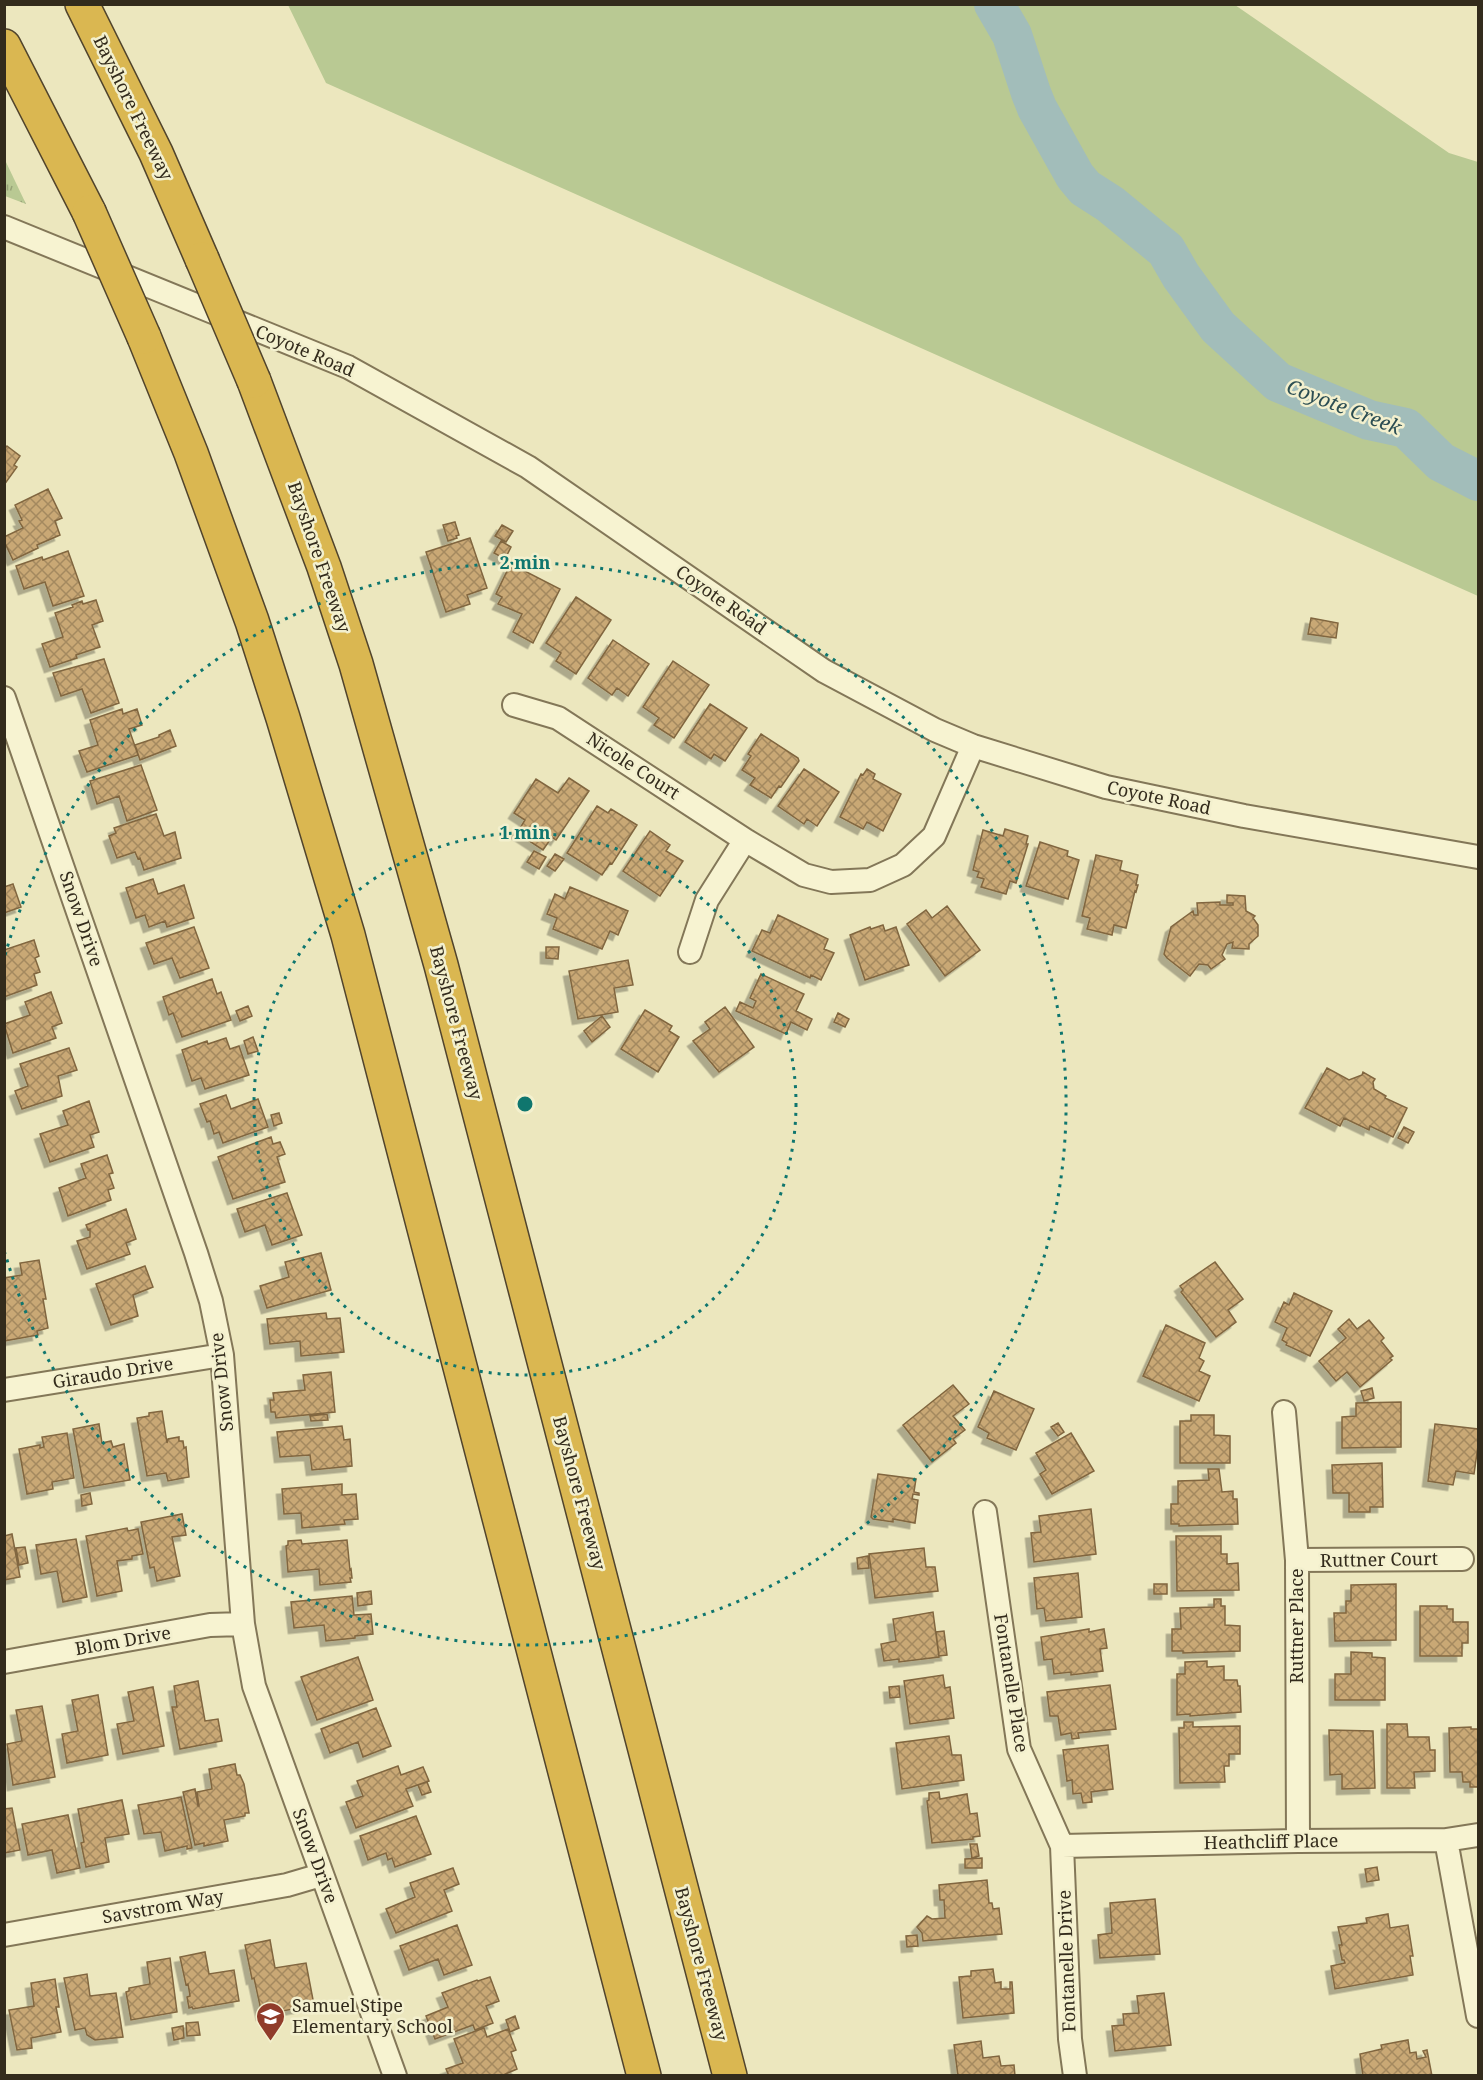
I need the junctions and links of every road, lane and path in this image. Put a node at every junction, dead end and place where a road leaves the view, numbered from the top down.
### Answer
1 (82, 4) edge
2 (4, 46) edge
3 (4, 227) edge
4 (4, 698) edge
5 (514, 705) dead end
6 (973, 746) junction
7 (745, 840) junction
8 (1479, 857) edge
9 (690, 952) dead end
10 (222, 1355) junction
11 (4, 1390) edge
12 (1284, 1412) dead end
13 (985, 1512) dead end
14 (1462, 1559) dead end
15 (1297, 1560) junction
16 (243, 1624) junction
17 (4, 1662) edge
18 (1479, 1835) edge
19 (1446, 1840) junction
20 (1298, 1841) junction
21 (1062, 1846) junction
22 (321, 1875) junction
23 (4, 1935) edge
24 (1479, 2016) edge
25 (395, 2076) edge
26 (644, 2076) edge
27 (730, 2076) edge
28 (1075, 2076) edge

1 - 27 highway, Bayshore Freeway, bridge
2 - 26 highway, bridge
3 - 6 street, Coyote Road
4 - 10 street, Snow Drive
5 - 7 street, Nicole Court
6 - 7 street, Nicole Court
6 - 8 street, Coyote Road
7 - 9 street
10 - 11 street, Giraudo Drive
10 - 16 street, Snow Drive
12 - 15 street, Ruttner Place
13 - 21 street, Fontanelle Place
14 - 15 street, Ruttner Court
15 - 20 street, Ruttner Place
16 - 17 street, Blom Drive
16 - 22 street, Snow Drive
18 - 19 street, Heathcliff Place
19 - 20 street, Heathcliff Place
19 - 24 street
20 - 21 street, Heathcliff Place
21 - 28 street, Fontanelle Drive
22 - 23 street, Savstrom Way
22 - 25 street, Snow Drive

